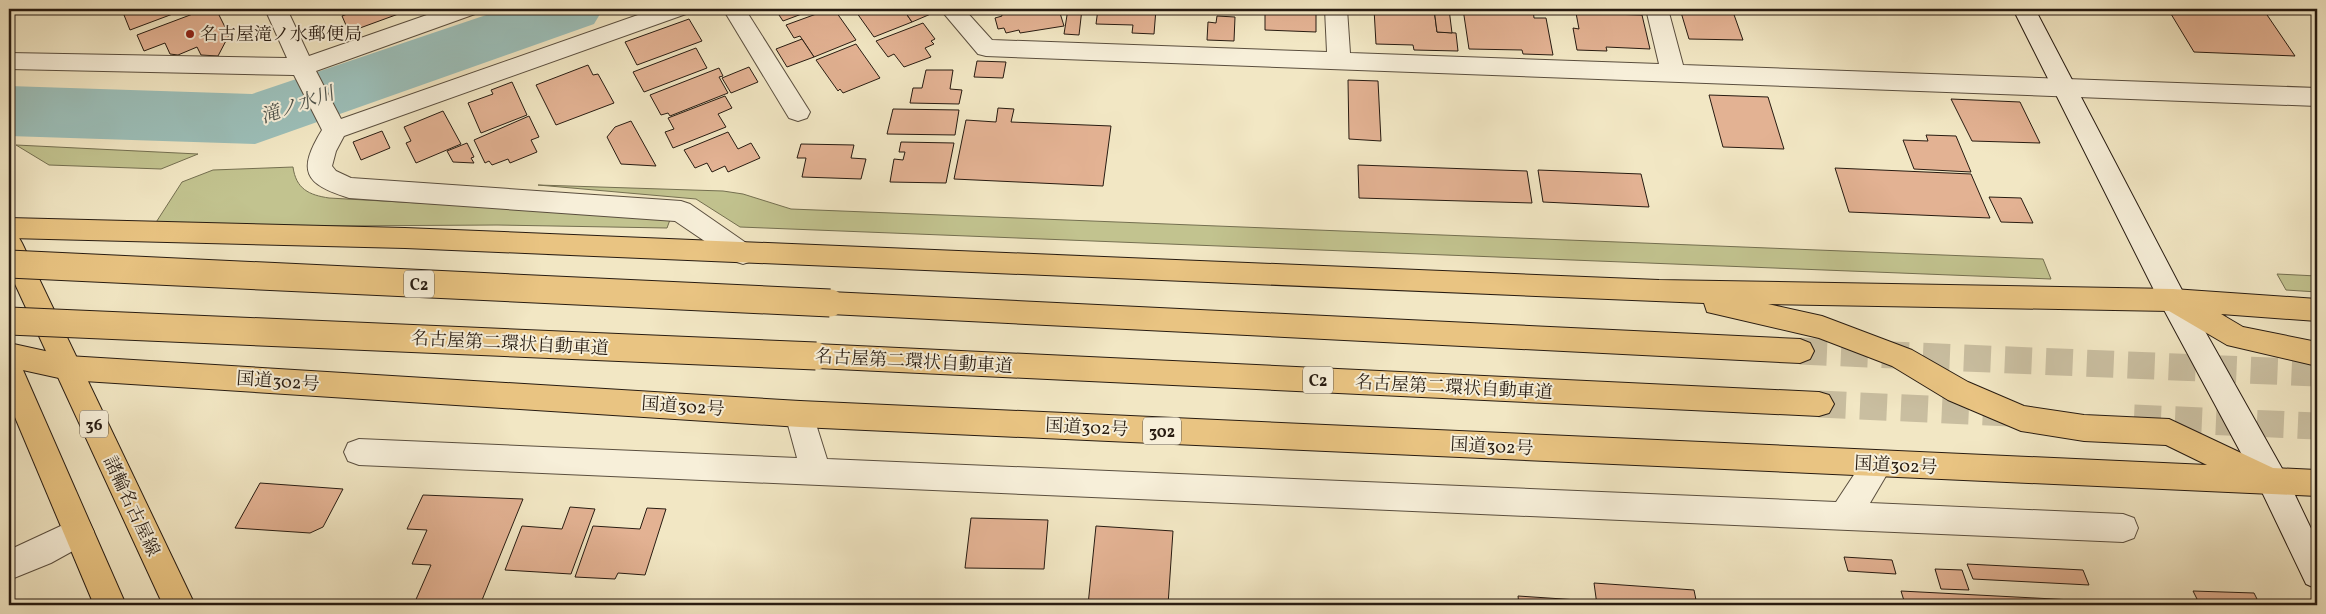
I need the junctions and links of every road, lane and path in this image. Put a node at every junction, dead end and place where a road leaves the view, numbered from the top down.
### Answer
1 (276, 9) edge
2 (467, 9) edge
3 (678, 9) edge
4 (734, 9) edge
5 (950, 9) edge
6 (1336, 9) edge
7 (1657, 9) edge
8 (2024, 9) edge
9 (1340, 59) junction
10 (9, 61) edge
11 (1673, 73) junction
12 (306, 76) junction
13 (2064, 88) junction
14 (2317, 97) edge
15 (798, 112) dead end
16 (328, 120) junction
17 (9, 228) edge
18 (9, 243) edge
19 (743, 254) junction
20 (9, 264) edge
21 (1659, 291) junction
22 (2173, 300) junction
23 (2317, 310) edge
24 (9, 321) edge
25 (1800, 351) tunnel mouth
26 (9, 354) edge
27 (2317, 354) edge
28 (68, 368) junction
29 (9, 370) edge
30 (1819, 404) tunnel mouth
31 (800, 414) junction
32 (359, 452) dead end
33 (1878, 464) junction
34 (815, 471) junction
35 (2273, 482) junction
36 (2317, 483) edge
37 (1845, 515) junction
38 (2123, 528) dead end
39 (78, 532) junction
40 (9, 565) edge
41 (2317, 574) edge
42 (110, 605) edge
43 (179, 605) edge

1 - 12 street
2 - 12 street
3 - 16 street
4 - 15 street
5 - 9 street
6 - 9 street
7 - 11 street
8 - 13 street
9 - 11 street
10 - 12 street
11 - 13 street
12 - 16 street
13 - 14 street
13 - 22 street
16 - 19 street
17 - 19 main road
18 - 28 main road, 諸輪名古屋線 / 36
19 - 21 main road
20 - 25 main road, C2, bridge
21 - 22 main road
21 - 35 main road
22 - 23 main road
22 - 27 main road
22 - 35 street
24 - 30 main road, 名古屋第二環状自動車道 / C2, bridge
26 - 28 main road, 国道302号 / 302
28 - 31 main road, 国道302号 / 302
28 - 43 main road, 諸輪名古屋線 / 36
29 - 39 main road
31 - 33 main road, 国道302号 / 302
31 - 34 street
32 - 34 street
33 - 35 main road, 国道302号 / 302
33 - 37 street
34 - 37 street
35 - 36 main road, 国道302号 / 302
35 - 41 street
37 - 38 street
39 - 40 street
39 - 42 main road

